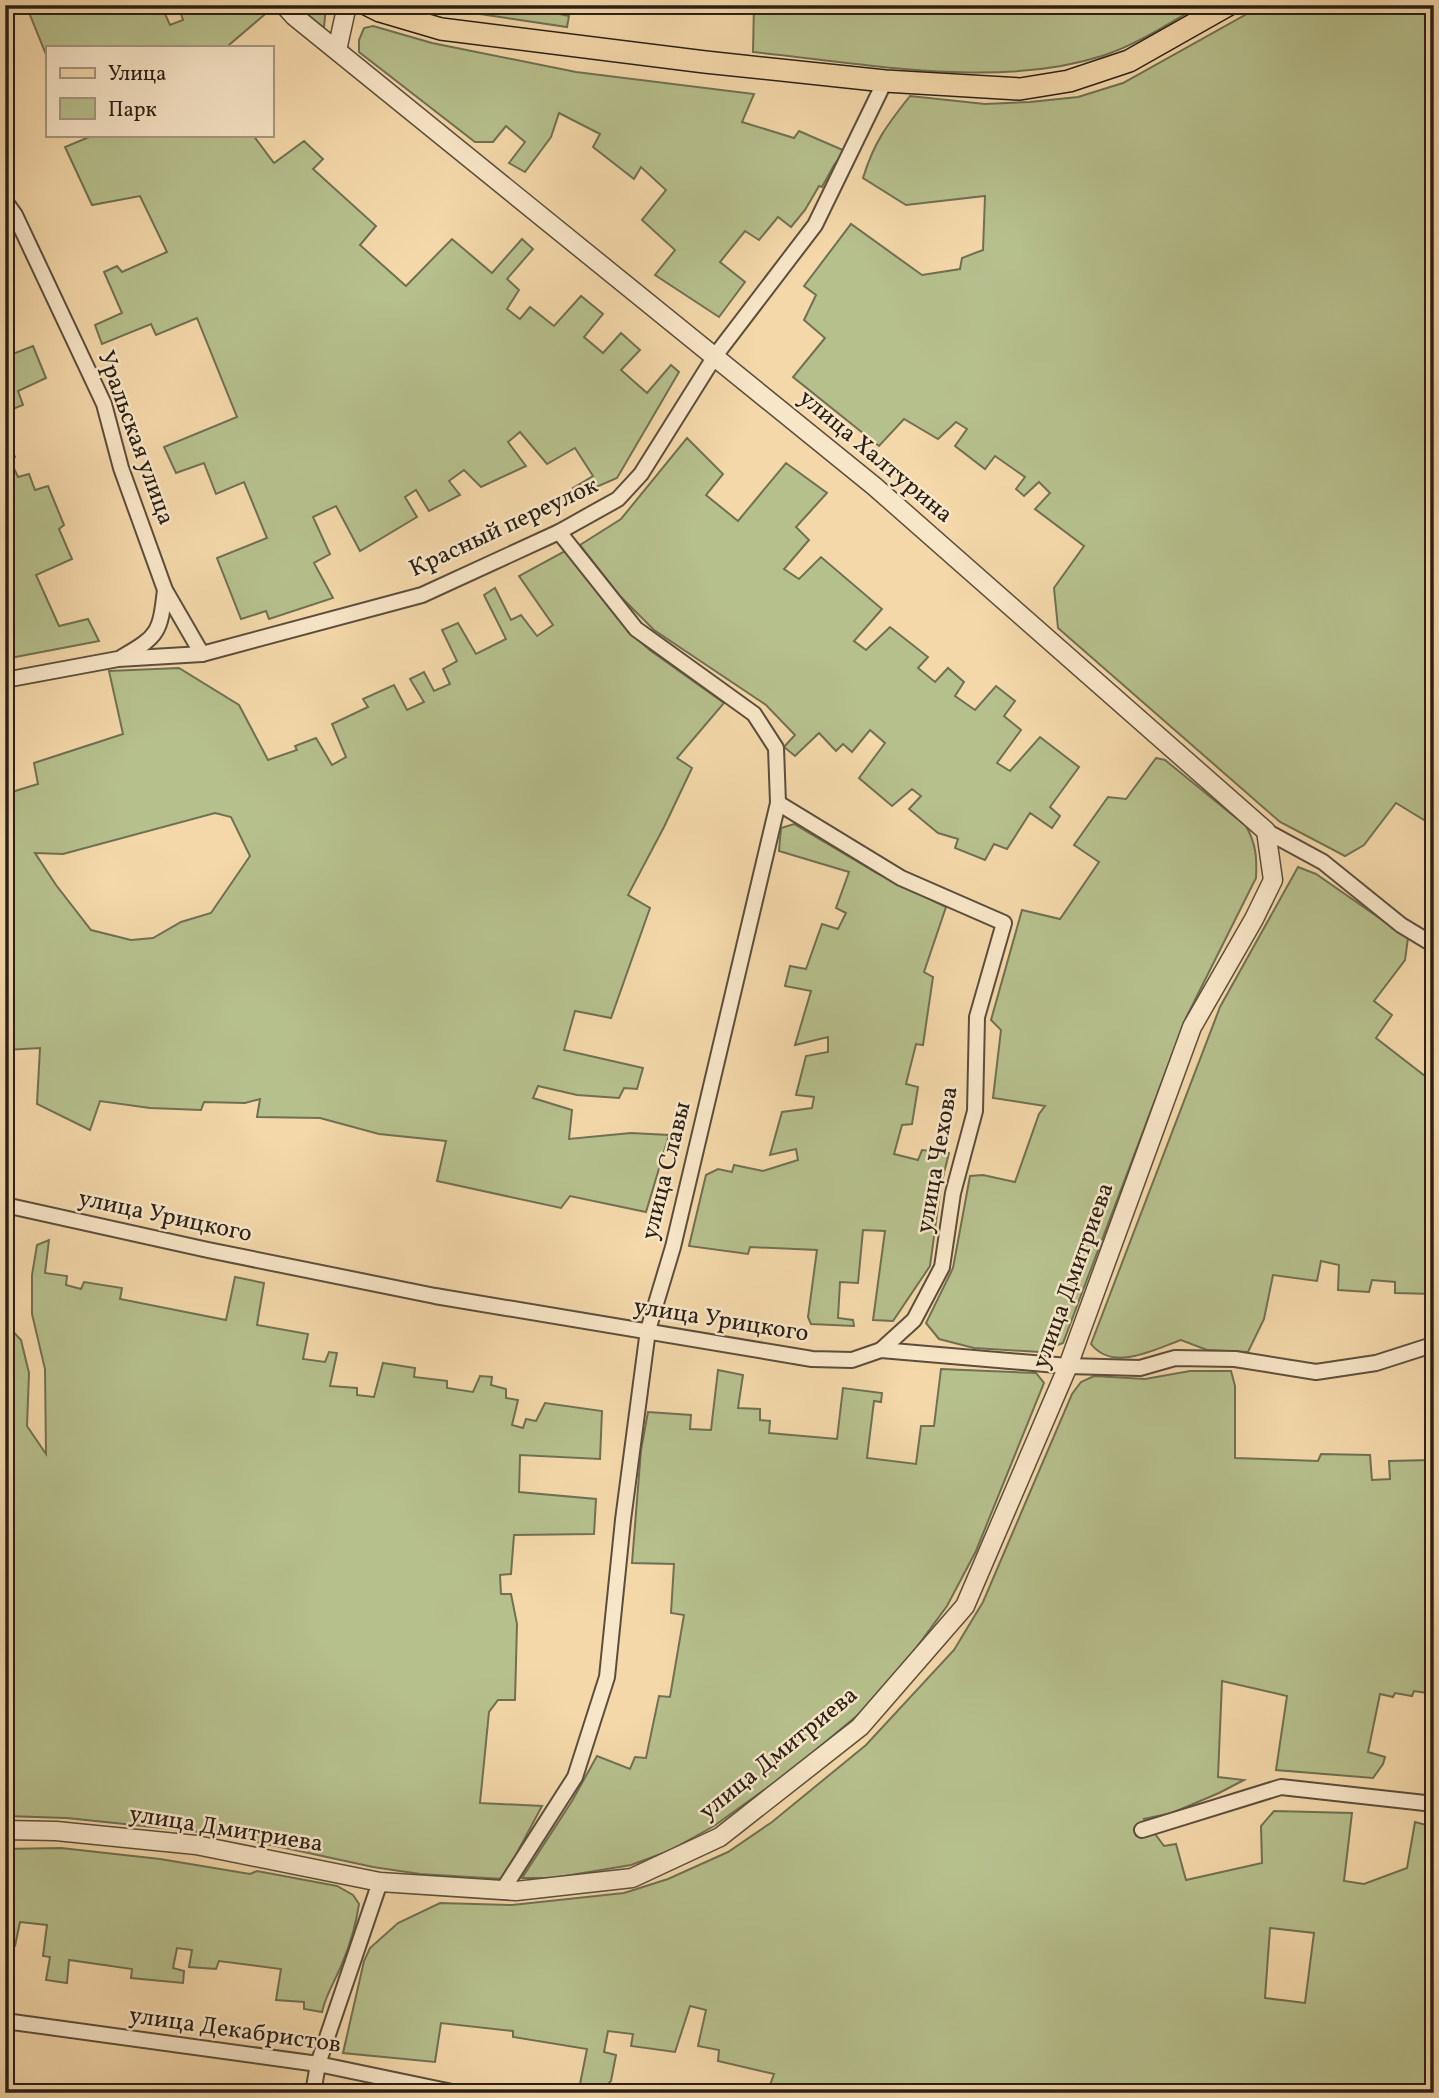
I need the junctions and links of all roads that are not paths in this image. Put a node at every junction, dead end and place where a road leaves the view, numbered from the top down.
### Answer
1 (284, 5) edge
2 (348, 5) edge
3 (368, 5) edge
4 (1228, 5) edge
5 (337, 50) junction
6 (885, 81) junction
7 (5, 201) edge
8 (715, 356) junction
9 (559, 532) junction
10 (165, 590) junction
11 (202, 654) junction
12 (118, 659) junction
13 (5, 680) edge
14 (778, 803) junction
15 (1266, 831) junction
16 (1434, 944) edge
17 (5, 1205) edge
18 (648, 1330) junction
19 (1434, 1348) edge
20 (881, 1350) junction
21 (1068, 1366) junction
22 (1434, 1804) edge
23 (5, 1830) edge
24 (1142, 1830) dead end
25 (380, 1882) junction
26 (502, 1891) junction
27 (5, 2021) edge
28 (318, 2064) junction
29 (313, 2093) edge
30 (457, 2093) edge

1 - 5 street, улица Халтурина
2 - 5 street
3 - 6 main road
4 - 6 main road
5 - 8 street, улица Халтурина
6 - 8 street, Красный переулок
7 - 10 street, Уральская улица
8 - 9 street, Красный переулок
8 - 15 street, улица Халтурина
9 - 11 street, Красный переулок
9 - 14 street, улица Славы
10 - 11 street, Уральская улица
10 - 12 street
11 - 12 street, Красный переулок
12 - 13 street, Красный переулок
14 - 18 street, улица Славы
14 - 20 street, улица Чехова
15 - 16 street, улица Халтурина
15 - 21 street, улица Дмитриева
17 - 18 street, улица Урицкого
18 - 20 street, улица Урицкого
18 - 26 street, улица Славы
19 - 21 street, улица Урицкого
20 - 21 street, улица Урицкого
21 - 26 street, улица Дмитриева
22 - 24 street
23 - 25 street, улица Дмитриева
25 - 26 street, улица Дмитриева
25 - 28 street
27 - 28 street, улица Декабристов
28 - 29 street
28 - 30 street, улица Декабристов

